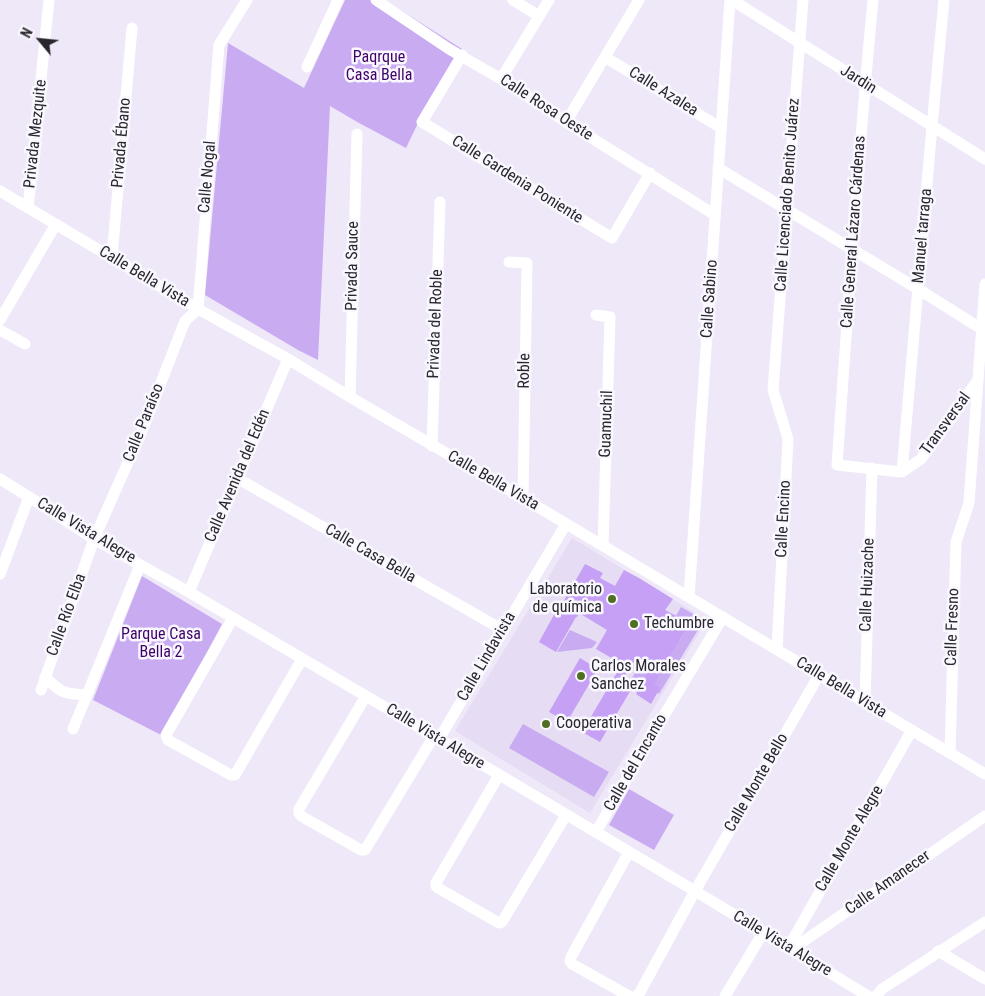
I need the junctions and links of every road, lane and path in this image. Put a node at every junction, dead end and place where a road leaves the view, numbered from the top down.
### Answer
1 (50, 0) edge
2 (247, 0) edge
3 (338, 0) edge
4 (377, 0) edge
5 (513, 0) edge
6 (549, 0) edge
7 (639, 0) edge
8 (731, 0) edge
9 (804, 0) edge
10 (872, 0) edge
11 (944, 0) edge
12 (539, 16) junction
13 (132, 28) dead end
14 (800, 44) junction
15 (462, 55) junction
16 (605, 57) junction
17 (307, 67) dead end
18 (501, 79) junction
19 (865, 84) junction
20 (566, 122) junction
21 (932, 126) junction
22 (721, 128) junction
23 (357, 134) dead end
24 (985, 159) edge
25 (718, 168) junction
26 (650, 173) junction
27 (0, 191) edge
28 (440, 202) dead end
29 (28, 208) junction
30 (786, 210) junction
31 (715, 216) junction
32 (56, 224) junction
33 (852, 249) junction
34 (112, 257) junction
35 (509, 262) dead end
36 (985, 284) edge
37 (918, 288) junction
38 (198, 310) junction
39 (596, 316) dead end
40 (0, 320) edge
41 (0, 330) edge
42 (983, 330) edge
43 (25, 344) dead end
44 (288, 359) junction
45 (985, 371) edge
46 (978, 380) junction
47 (773, 390) joint
48 (350, 398) junction
49 (432, 446) junction
50 (872, 468) junction
51 (902, 472) junction
52 (237, 478) junction
53 (0, 479) edge
54 (29, 497) junction
55 (523, 498) junction
56 (566, 524) junction
57 (94, 539) junction
58 (603, 546) junction
59 (140, 565) junction
60 (0, 574) edge
61 (189, 592) junction
62 (689, 597) junction
63 (723, 617) junction
64 (233, 618) junction
65 (503, 630) junction
66 (777, 650) junction
67 (302, 658) junction
68 (819, 675) junction
69 (45, 677) junction
70 (41, 690) dead end
71 (87, 695) junction
72 (366, 696) junction
73 (865, 702) junction
74 (73, 729) dead end
75 (912, 730) junction
76 (436, 738) junction
77 (950, 753) junction
78 (985, 774) edge
79 (498, 775) junction
80 (566, 815) junction
81 (985, 816) edge
82 (596, 832) junction
83 (630, 852) junction
84 (695, 891) junction
85 (985, 922) edge
86 (763, 933) junction
87 (790, 949) junction
88 (938, 951) junction
89 (985, 979) edge
90 (629, 996) edge
91 (636, 996) edge
92 (725, 996) edge
93 (868, 996) edge
94 (876, 996) edge

1 - 29 street, Privada Mezquite
2 - 38 street, Calle Nogal
3 - 17 street
4 - 15 street, Calle Rosa Oeste
5 - 12 street
6 - 12 street
7 - 16 street
8 - 14 street, Jardin
8 - 22 street, Calle Sabino
9 - 14 street, Calle Licenciado Benito Juárez
10 - 19 street, Calle General Lázaro Cárdenas
11 - 21 street, Manuel tarraga
12 - 18 street
13 - 34 street, Privada Ébano
14 - 19 street, Jardin
14 - 30 street, Calle Licenciado Benito Juárez
15 - 18 street, Calle Rosa Oeste
15 - 26 street, Calle Gardenia Poniente
16 - 20 street
16 - 22 street, Calle Azalea
18 - 20 street, Calle Rosa Oeste
19 - 21 street, Jardin
19 - 33 street, Calle General Lázaro Cárdenas
20 - 26 street, Calle Rosa Oeste
21 - 24 street, Jardin
21 - 37 street, Manuel tarraga
22 - 25 street, Calle Sabino
23 - 48 street, Privada Sauce
25 - 30 street
25 - 31 street, Calle Sabino
26 - 31 street, Calle Rosa Oeste
27 - 29 street, Calle Bella Vista
28 - 49 street, Privada del Roble
29 - 32 street, Calle Bella Vista
30 - 33 street
30 - 47 street, Calle Licenciado Benito Juárez
31 - 62 street, Calle Sabino
32 - 34 street, Calle Bella Vista
32 - 40 street
33 - 37 street
33 - 50 street, Calle General Lázaro Cárdenas
34 - 38 street, Calle Bella Vista
35 - 55 street, Roble
36 - 42 street, Calle Fresno
37 - 42 street
37 - 51 street, Manuel tarraga
38 - 44 street, Calle Bella Vista
38 - 57 street, Calle Paraíso
39 - 58 street, Guamuchil
41 - 43 street
42 - 46 street, Calle Fresno
44 - 48 street, Calle Bella Vista
44 - 52 street, Calle Avenida del Edén
45 - 46 street, Transversal
46 - 51 street, Transversal
46 - 77 street, Calle Fresno
47 - 66 street, Calle Encino
48 - 49 street, Calle Bella Vista
49 - 55 street, Calle Bella Vista
50 - 51 street
50 - 73 street, Calle Huizache
52 - 61 street, Calle Avenida del Edén
52 - 65 street, Calle Casa Bella
53 - 54 street, Calle Vista Alegre
54 - 57 street, Calle Vista Alegre
54 - 60 street
55 - 56 street, Calle Bella Vista
56 - 58 street, Calle Bella Vista
56 - 65 street, Calle Lindavista
57 - 59 street, Calle Vista Alegre
57 - 69 street, Calle Río Elba
58 - 62 street, Calle Bella Vista
59 - 61 street, Calle Vista Alegre
59 - 71 street
61 - 64 street, Calle Vista Alegre
62 - 63 street, Calle Bella Vista
63 - 66 street, Calle Bella Vista
63 - 82 street, Calle del Encanto
64 - 67 street, Calle Vista Alegre
64 - 67 street
65 - 76 street, Calle Lindavista
66 - 68 street, Calle Bella Vista
67 - 72 street, Calle Vista Alegre
68 - 73 street, Calle Bella Vista
68 - 84 street, Calle Monte Bello
69 - 70 street, Calle Río Elba
69 - 71 street
71 - 74 street
72 - 76 street, Calle Vista Alegre
72 - 76 street, Calle Lindavista
73 - 75 street, Calle Bella Vista
75 - 77 street, Calle Bella Vista
75 - 87 street, Calle Monte Alegre
76 - 79 street, Calle Vista Alegre
77 - 78 street, Calle Bella Vista
79 - 80 street, Calle Vista Alegre
79 - 80 street
80 - 82 street, Calle Vista Alegre
81 - 87 street, Calle Amanecer
82 - 83 street, Calle Vista Alegre
83 - 84 street, Calle Vista Alegre
83 - 90 street
84 - 86 street, Calle Vista Alegre
84 - 91 street, Calle Monte Bello
85 - 88 street
86 - 87 street, Calle Vista Alegre
86 - 92 street
87 - 93 street, Calle Vista Alegre
88 - 89 street
88 - 94 street

